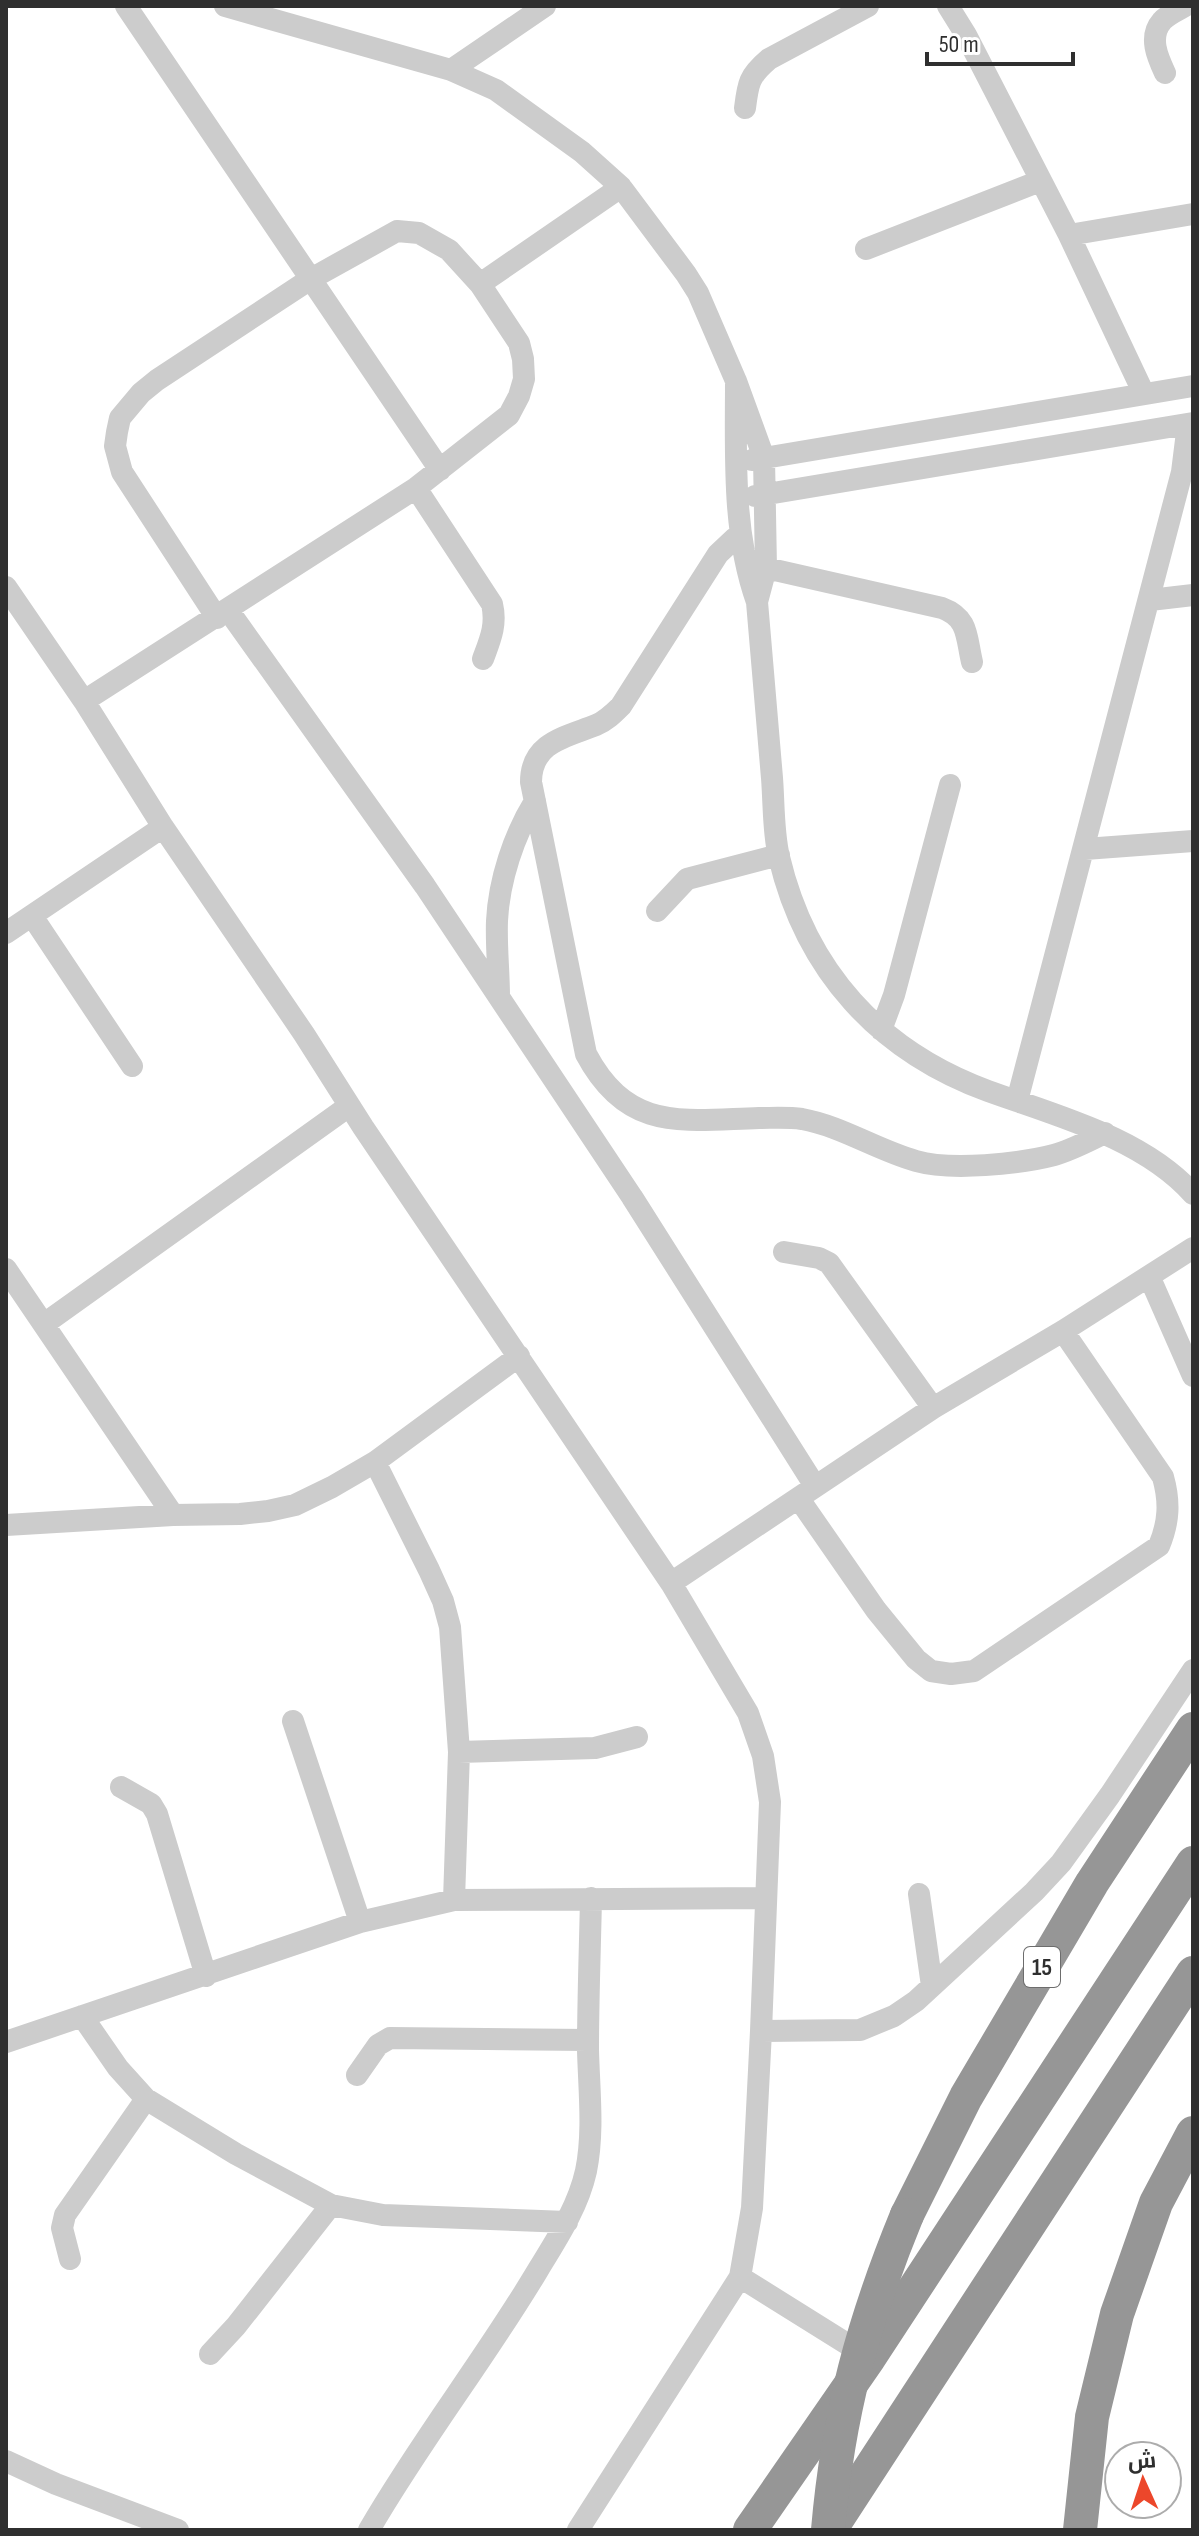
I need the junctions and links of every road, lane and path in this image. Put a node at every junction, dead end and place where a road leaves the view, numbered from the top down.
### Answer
1 (126, 6) edge
2 (225, 6) edge
3 (545, 6) edge
4 (868, 6) edge
5 (948, 6) edge
6 (1185, 6) edge
7 (451, 70) junction
8 (1165, 73) dead end
9 (745, 108) dead end
10 (1040, 181) junction
11 (621, 187) junction
12 (1193, 214) edge
13 (1069, 235) junction
14 (866, 249) dead end
15 (309, 280) junction
16 (480, 284) junction
17 (736, 381) junction
18 (1193, 386) edge
19 (1144, 394) junction
20 (1191, 424) edge
21 (764, 458) junction
22 (736, 462) junction
23 (440, 470) junction
24 (416, 488) junction
25 (767, 495) junction
26 (737, 497) junction
27 (741, 538) junction
28 (756, 569) junction
29 (6, 587) edge
30 (1193, 595) edge
31 (1150, 600) junction
32 (222, 614) junction
33 (483, 659) dead end
34 (972, 662) dead end
35 (84, 701) junction
36 (950, 785) dead end
37 (535, 801) junction
38 (163, 827) junction
39 (1193, 841) edge
40 (1085, 849) junction
41 (779, 855) junction
42 (657, 911) dead end
43 (32, 916) junction
44 (6, 933) edge
45 (499, 998) junction
46 (881, 1030) junction
47 (132, 1066) dead end
48 (1017, 1101) junction
49 (349, 1106) junction
50 (1105, 1133) junction
51 (1193, 1194) edge
52 (1193, 1248) edge
53 (784, 1252) dead end
54 (6, 1269) edge
55 (1149, 1276) junction
56 (44, 1324) junction
57 (1063, 1331) junction
58 (519, 1356) junction
59 (1193, 1376) edge
60 (933, 1408) junction
61 (375, 1462) junction
62 (807, 1493) junction
63 (173, 1515) junction
64 (6, 1525) edge
65 (671, 1583) junction
66 (1193, 1670) edge
67 (293, 1721) dead end
68 (1193, 1729) edge
69 (637, 1737) dead end
70 (459, 1752) junction
71 (121, 1787) dead end
72 (1193, 1863) edge
73 (919, 1894) dead end
74 (591, 1898) junction
75 (766, 1898) junction
76 (454, 1900) junction
77 (360, 1922) junction
78 (1193, 1973) edge
79 (206, 1976) junction
80 (932, 1986) junction
81 (82, 2016) junction
82 (761, 2031) junction
83 (588, 2040) junction
84 (6, 2042) edge
85 (357, 2075) dead end
86 (146, 2099) junction
87 (1193, 2133) edge
88 (331, 2205) junction
89 (567, 2222) junction
90 (70, 2259) dead end
91 (740, 2277) junction
92 (210, 2354) dead end
93 (869, 2358) junction
94 (6, 2461) edge
95 (178, 2530) edge
96 (369, 2530) edge
97 (578, 2530) edge
98 (750, 2530) edge
99 (829, 2530) edge
100 (1080, 2530) edge

1 - 15 street
2 - 7 street
3 - 7 street
4 - 9 street
5 - 10 street
6 - 8 street
7 - 11 street
10 - 13 street
10 - 14 street
11 - 16 street
11 - 17 street
12 - 13 street
13 - 19 street
15 - 16 street
15 - 23 street
15 - 32 street
16 - 23 street
17 - 21 street
17 - 22 street
18 - 19 street
19 - 21 street
20 - 25 street
20 - 31 street
21 - 22 street
21 - 25 street
22 - 26 street
23 - 24 street
24 - 32 street
24 - 33 street
25 - 26 street
25 - 28 street
26 - 27 street
27 - 28 street
27 - 37 street
28 - 34 street
28 - 41 street
29 - 35 street
30 - 31 street
31 - 40 street
32 - 35 street
32 - 45 street
35 - 38 street
36 - 46 street
37 - 45 street
37 - 50 street
38 - 43 street
38 - 49 street
39 - 40 street
40 - 48 street
41 - 42 street
41 - 46 street
43 - 44 street
43 - 47 street
45 - 62 street
46 - 48 street
48 - 50 street
49 - 56 street
49 - 58 street
50 - 51 street
52 - 55 street
53 - 60 street
54 - 56 street
55 - 57 street
55 - 59 street
56 - 63 street
57 - 60 street
57 - 62 street
58 - 61 street
58 - 65 street
60 - 62 street
61 - 63 street
61 - 70 street
62 - 65 street
63 - 64 street
65 - 75 street
66 - 80 street
67 - 77 street
68 - 99 highway, 15, bridge
69 - 70 street
70 - 76 street
71 - 79 street
72 - 93 highway
73 - 80 street
74 - 75 street
74 - 76 street
74 - 83 street
75 - 82 street
76 - 77 street
77 - 79 street
78 - 99 highway
79 - 81 street
80 - 82 street
81 - 84 street
81 - 86 street
82 - 91 street
83 - 85 street
83 - 89 street
86 - 88 street
86 - 90 street
87 - 100 highway
88 - 89 street
88 - 92 street
89 - 96 street
91 - 93 street
91 - 97 street
93 - 98 highway
94 - 95 street

